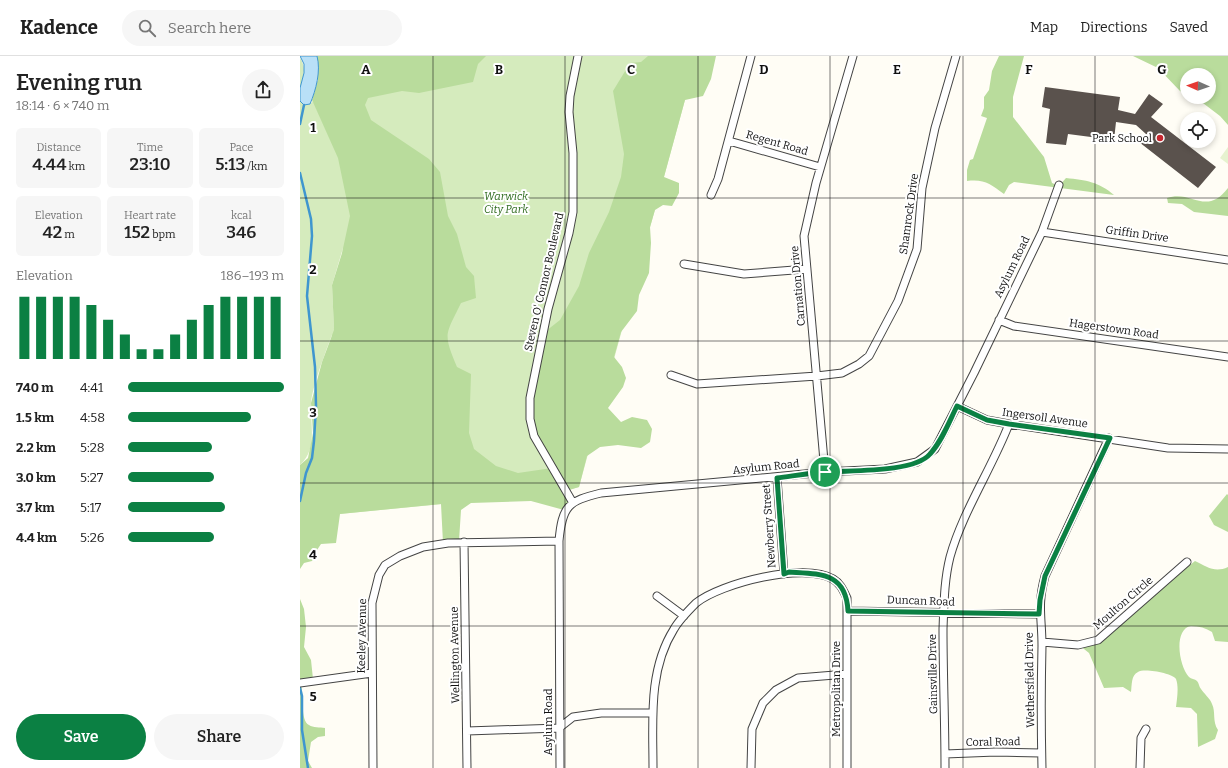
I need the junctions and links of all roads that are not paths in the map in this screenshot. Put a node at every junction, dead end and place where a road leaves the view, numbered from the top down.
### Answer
1 (578, 56) edge
2 (751, 56) edge
3 (853, 56) edge
4 (956, 56) edge
5 (729, 141) junction
6 (820, 167) junction
7 (1059, 185) dead end
8 (711, 196) dead end
9 (1042, 232) junction
10 (1228, 260) edge
11 (684, 264) dead end
12 (807, 269) junction
13 (999, 320) junction
14 (1228, 357) edge
15 (671, 375) dead end
16 (817, 376) junction
17 (957, 406) junction
18 (1009, 424) junction
19 (1110, 438) junction
20 (1228, 449) edge
21 (825, 472) junction
22 (777, 478) junction
23 (573, 503) junction
24 (559, 541) junction
25 (464, 542) junction
26 (1187, 562) dead end
27 (784, 574) junction
28 (657, 596) dead end
29 (848, 611) junction
30 (943, 613) junction
31 (1039, 614) junction
32 (684, 616) junction
33 (1042, 642) junction
34 (372, 673) junction
35 (847, 674) junction
36 (300, 684) edge
37 (653, 713) junction
38 (559, 728) junction
39 (1146, 729) dead end
40 (467, 730) junction
41 (1041, 753) junction
42 (945, 754) junction
43 (373, 768) edge
44 (467, 768) edge
45 (560, 768) edge
46 (653, 768) edge
47 (751, 768) edge
48 (847, 768) edge
49 (945, 768) edge
50 (1042, 768) edge
51 (1140, 768) edge

1 - 23 street, Steven O' Connor Boulevard
2 - 5 street
3 - 6 street, Carnation Drive
4 - 16 street, Shamrock Drive
5 - 6 street, Regent Road
5 - 8 street
6 - 12 street, Carnation Drive
7 - 9 street, Asylum Road
9 - 10 street, Griffin Drive
9 - 13 street, Asylum Road
11 - 12 street
12 - 16 street, Carnation Drive
13 - 14 street, Hagerstown Road
13 - 17 street, Asylum Road
15 - 16 street, Shamrock Drive
16 - 21 street, Carnation Drive
17 - 18 street, Ingersoll Avenue
17 - 21 street, Asylum Road
18 - 19 street, Ingersoll Avenue
18 - 30 street, Gainsville Drive
19 - 20 street, Ingersoll Avenue
19 - 31 street, Wethersfield Drive
21 - 22 street, Asylum Road
22 - 23 street, Asylum Road
22 - 27 street, Newberry Street
23 - 24 street, Asylum Road
24 - 25 street, Keeley Avenue
24 - 38 street, Asylum Road
25 - 34 street, Keeley Avenue
25 - 40 street, Wellington Avenue
26 - 33 street, Moulton Circle
27 - 29 street
27 - 32 street
28 - 32 street
29 - 30 street, Duncan Road
29 - 35 street, Metropolitan Drive
30 - 31 street, Duncan Road
30 - 42 street, Gainsville Drive
31 - 33 street, Wethersfield Drive
32 - 37 street
33 - 41 street, Wethersfield Drive
34 - 36 street
34 - 43 street, Keeley Avenue
35 - 47 street
35 - 48 street, Metropolitan Drive
37 - 38 street
37 - 46 street
38 - 40 street
38 - 45 street, Asylum Road
39 - 51 street
40 - 44 street, Wellington Avenue
41 - 42 street, Coral Road
41 - 50 street, Wethersfield Drive
42 - 49 street, Gainsville Drive

